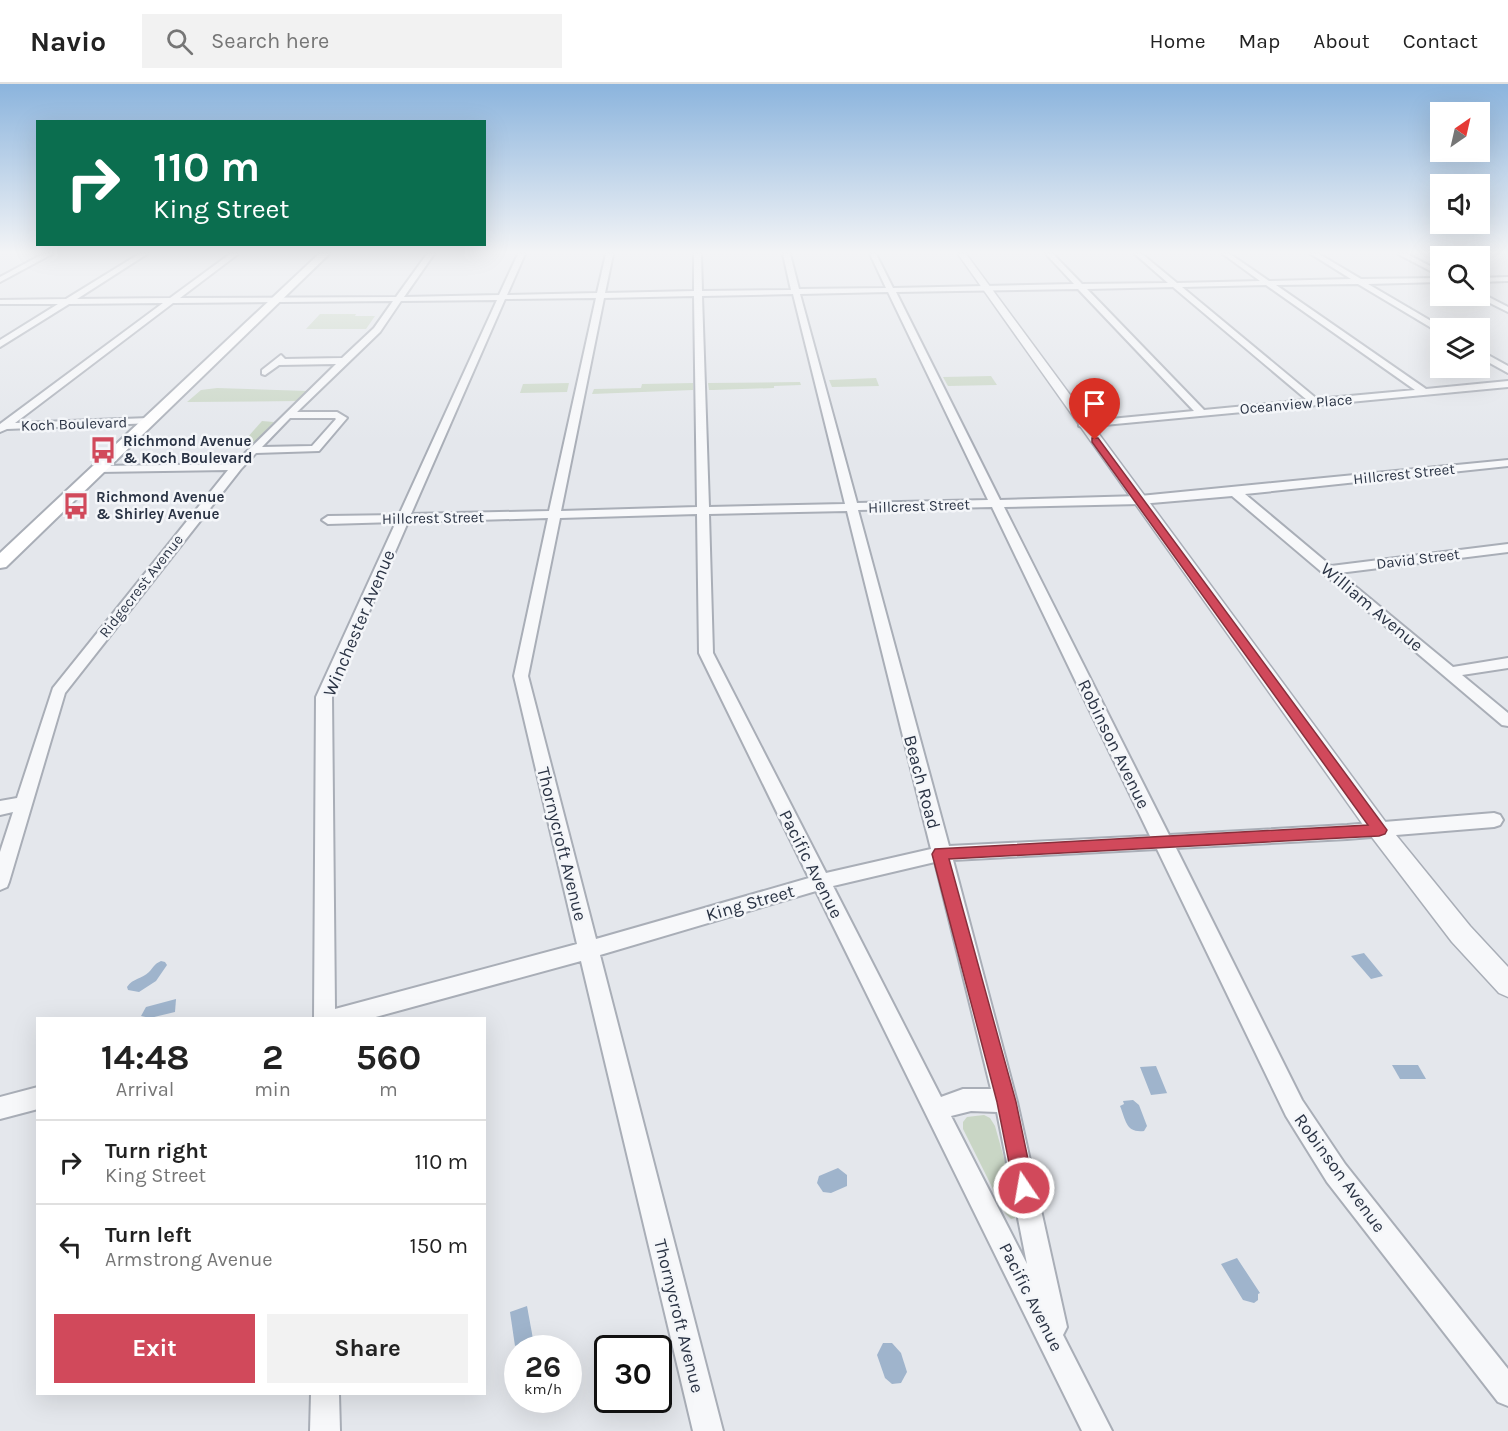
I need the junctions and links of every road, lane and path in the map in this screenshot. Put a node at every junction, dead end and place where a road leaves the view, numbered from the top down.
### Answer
1 (43, 317) edge
2 (150, 317) edge
3 (258, 317) edge
4 (386, 317) edge
5 (493, 317) edge
6 (596, 317) edge
7 (699, 317) edge
8 (802, 317) edge
9 (904, 317) edge
10 (1007, 317) edge
11 (1110, 317) edge
12 (1213, 317) edge
13 (1316, 317) edge
14 (0, 344) edge
15 (1490, 359) edge
16 (345, 361) junction
17 (1508, 370) edge
18 (265, 372) dead end
19 (1508, 384) edge
20 (1424, 392) junction
21 (1315, 402) junction
22 (1202, 413) junction
23 (288, 415) junction
24 (149, 421) junction
25 (1083, 424) junction
26 (1, 427) edge
27 (252, 450) junction
28 (1507, 463) edge
29 (237, 466) junction
30 (99, 469) junction
31 (1235, 492) junction
32 (1140, 500) junction
33 (995, 503) junction
34 (851, 508) junction
35 (704, 511) junction
36 (555, 515) junction
37 (404, 519) junction
38 (328, 520) dead end
39 (1508, 548) edge
40 (1, 560) edge
41 (1328, 570) junction
42 (1508, 663) edge
43 (1449, 672) junction
44 (1508, 721) edge
45 (26, 802) junction
46 (0, 808) edge
47 (1494, 820) dead end
48 (1379, 830) junction
49 (1162, 842) junction
50 (940, 854) junction
51 (0, 882) edge
52 (820, 882) junction
53 (588, 950) junction
54 (1508, 986) edge
55 (324, 1017) edge
56 (342, 1017) edge
57 (36, 1099) edge
58 (1006, 1102) junction
59 (0, 1108) edge
60 (937, 1111) junction
61 (1057, 1348) junction
62 (1508, 1392) edge
63 (325, 1395) edge
64 (325, 1431) edge
65 (708, 1431) edge
66 (1097, 1431) edge

1 - 14 street
2 - 26 street
3 - 24 main road
4 - 16 street, Ridgecrest Avenue
5 - 37 street, Winchester Avenue
6 - 36 street, Thornycroft Avenue
7 - 35 street, Pacific Avenue
8 - 34 street, Beach Road
9 - 33 street, Robinson Avenue
10 - 25 street
11 - 22 street
12 - 21 street
13 - 20 street
15 - 17 street
16 - 18 street
16 - 23 street, Ridgecrest Avenue
19 - 20 street, Oceanview Place
20 - 21 street, Oceanview Place
21 - 22 street, Oceanview Place
22 - 25 street, Oceanview Place
23 - 27 street, Ridgecrest Avenue
23 - 27 street
24 - 26 street, Koch Boulevard
24 - 30 main road
25 - 32 street
27 - 29 street, Ridgecrest Avenue
28 - 31 street, Hillcrest Street
29 - 30 street
29 - 45 street, Ridgecrest Avenue
30 - 40 main road
31 - 32 street, Hillcrest Street
31 - 41 street, William Avenue
32 - 33 street, Hillcrest Street
32 - 48 street
33 - 34 street, Hillcrest Street
33 - 49 street, Robinson Avenue
34 - 35 street, Hillcrest Street
34 - 50 street, Beach Road
35 - 36 street, Hillcrest Street
35 - 52 street, Pacific Avenue
36 - 37 street, Hillcrest Street
36 - 53 street, Thornycroft Avenue
37 - 38 street, Hillcrest Street
37 - 55 street, Winchester Avenue
39 - 41 street, David Street
41 - 43 street, William Avenue
42 - 43 street
43 - 44 street, William Avenue
45 - 46 street
45 - 51 street, Ridgecrest Avenue
47 - 48 street, King Street
48 - 49 street, King Street
48 - 54 street
49 - 50 street, King Street
49 - 62 street, Robinson Avenue
50 - 52 street, King Street
50 - 58 street, Beach Road
52 - 53 street, King Street
52 - 60 street, Pacific Avenue
53 - 56 street, King Street
53 - 65 street, Thornycroft Avenue
57 - 59 street
58 - 60 street
58 - 61 street, Beach Road
60 - 61 street, Pacific Avenue
61 - 66 street, Pacific Avenue
63 - 64 street

